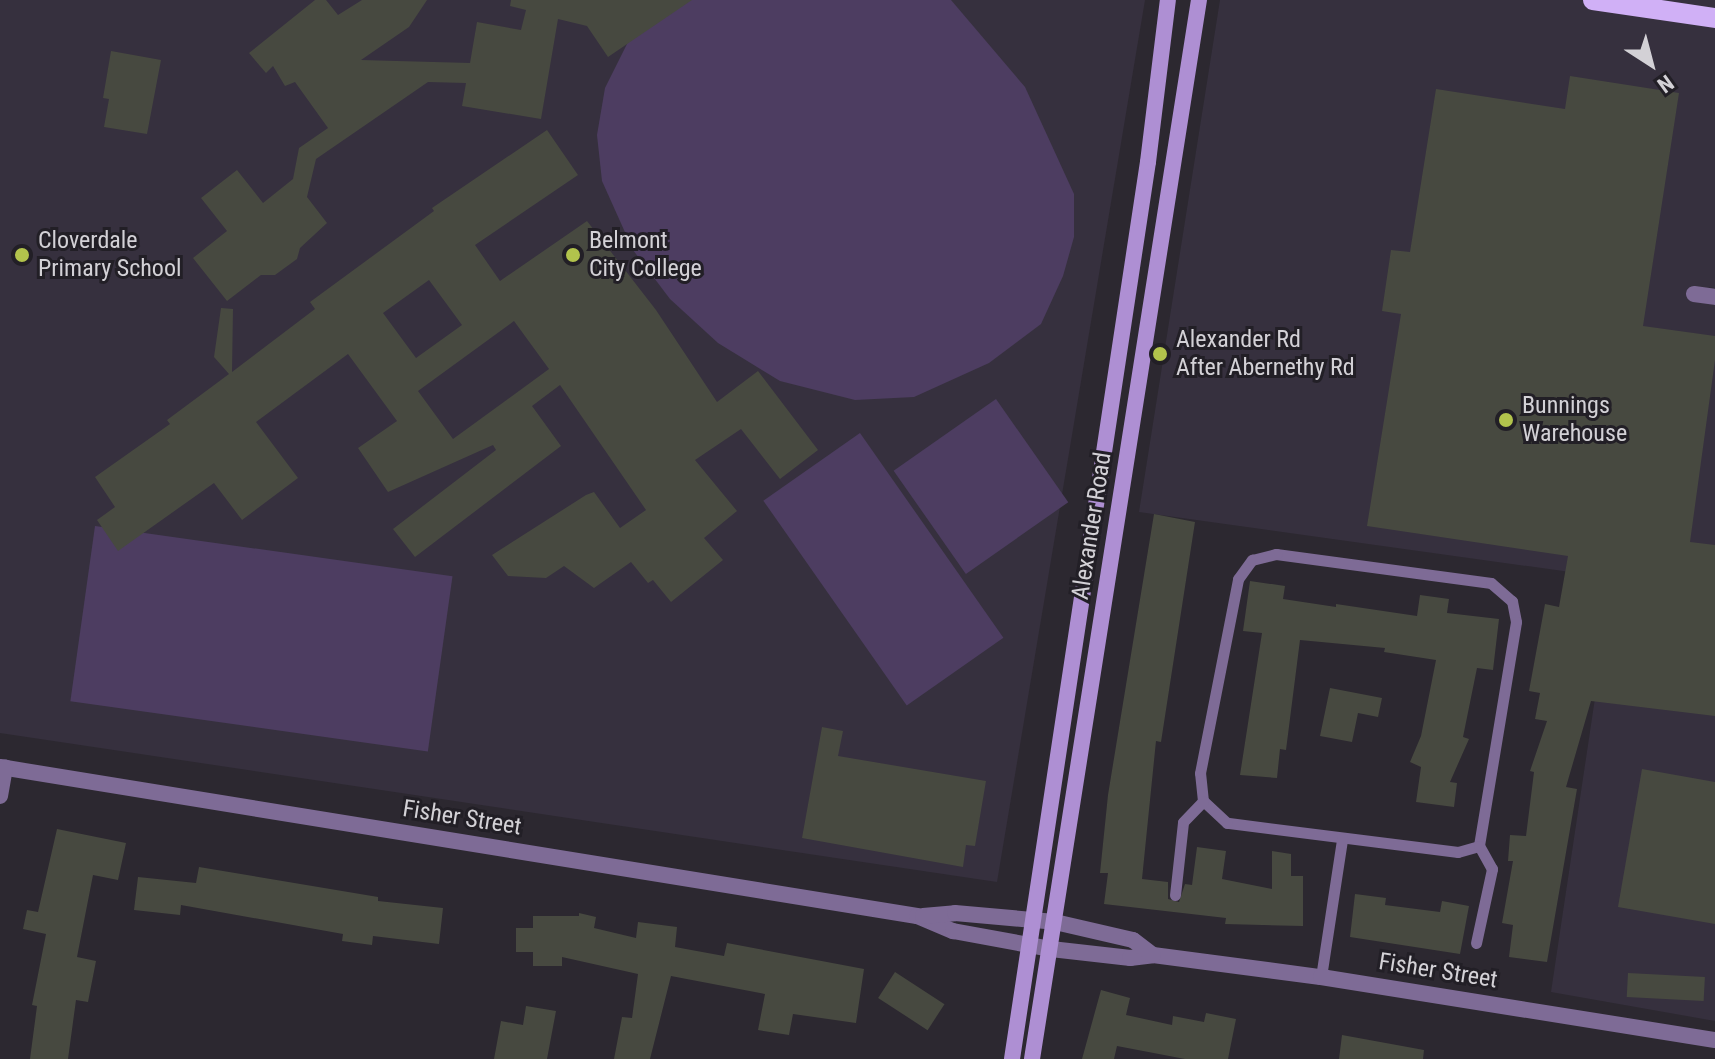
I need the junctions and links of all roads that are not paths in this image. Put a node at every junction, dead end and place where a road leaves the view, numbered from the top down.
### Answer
1 (1168, 0) edge
2 (1199, 0) edge
3 (1593, 0) edge
4 (1715, 18) edge
5 (1694, 294) dead end
6 (1715, 297) edge
7 (2, 767) edge
8 (0, 796) edge
9 (1203, 801) junction
10 (1342, 839) junction
11 (1479, 846) junction
12 (1175, 895) dead end
13 (917, 916) junction
14 (1034, 919) junction
15 (1055, 922) junction
16 (1476, 943) dead end
17 (1030, 944) junction
18 (1051, 949) junction
19 (1153, 955) junction
20 (1321, 977) junction
21 (1715, 1040) edge
22 (1012, 1059) edge
23 (1032, 1059) edge

1 - 14 main road, Alexander Road
2 - 15 main road, Alexander Road
3 - 4 main road
5 - 6 street
7 - 8 street
7 - 13 street, Fisher Street
9 - 10 lane
9 - 11 lane
9 - 12 lane
10 - 11 lane
10 - 20 lane
11 - 16 lane
13 - 14 street, Fisher Street
13 - 17 street, Fisher Street
14 - 15 street, Fisher Street
14 - 17 main road, Alexander Road
15 - 18 main road, Alexander Road
15 - 19 street, Fisher Street
17 - 18 street, Fisher Street
17 - 22 main road, Alexander Road
18 - 19 street, Fisher Street
18 - 23 main road, Alexander Road
19 - 20 street, Fisher Street
20 - 21 street, Fisher Street

